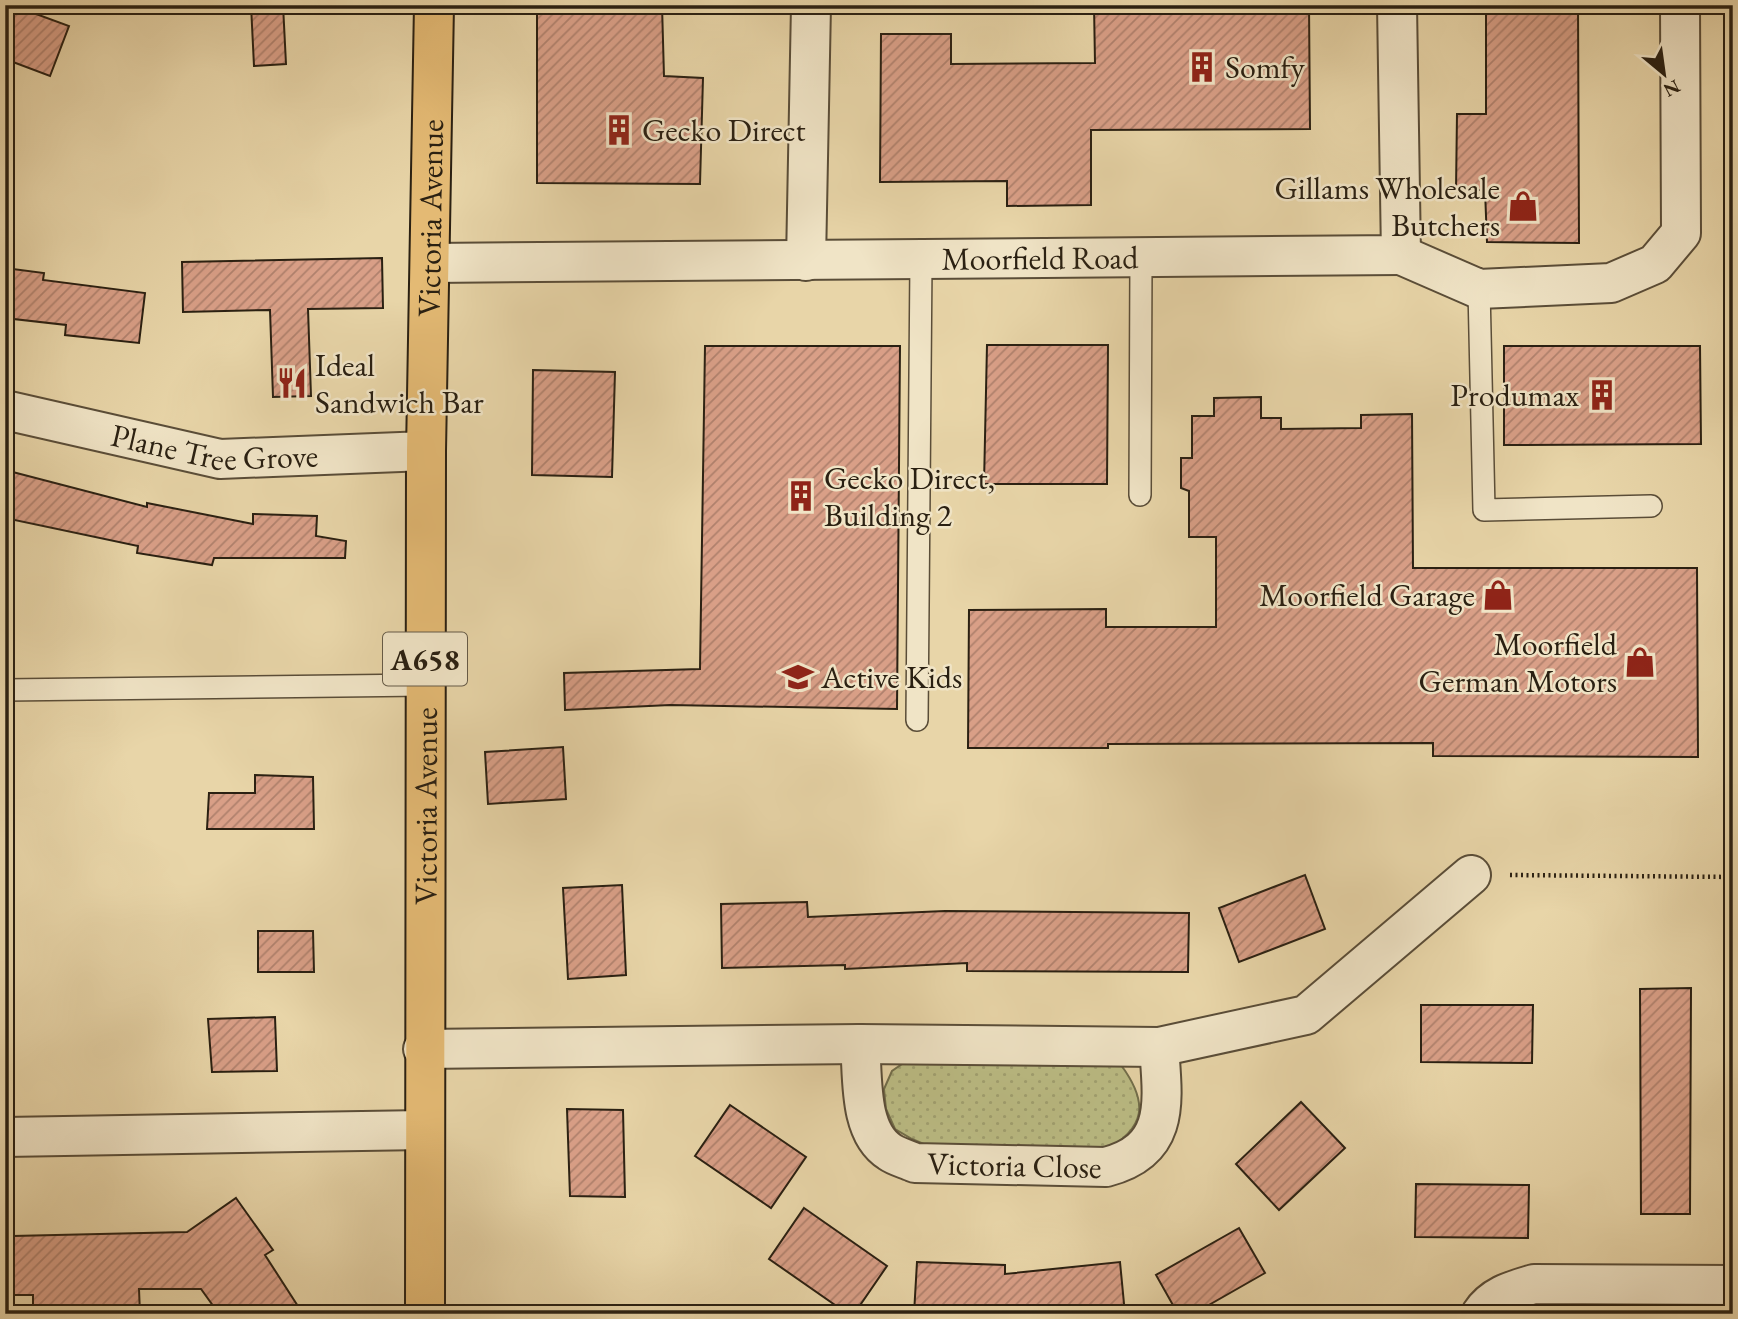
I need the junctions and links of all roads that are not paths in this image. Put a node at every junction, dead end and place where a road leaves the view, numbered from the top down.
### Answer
1 (434, 5) edge
2 (811, 5) edge
3 (1397, 5) edge
4 (1680, 5) edge
5 (1401, 255) junction
6 (1141, 259) junction
7 (806, 261) junction
8 (921, 261) junction
9 (431, 263) junction
10 (1479, 289) junction
11 (5, 410) edge
12 (426, 451) junction
13 (1140, 495) dead end
14 (1651, 506) dead end
15 (425, 685) junction
16 (5, 690) edge
17 (918, 720) dead end
18 (1471, 875) road end
19 (860, 1044) junction
20 (1159, 1047) junction
21 (423, 1049) junction
22 (424, 1130) junction
23 (5, 1136) edge
24 (1733, 1285) edge
25 (425, 1314) edge
26 (1480, 1314) edge

1 - 9 highway, Victoria Avenue / A658
2 - 7 street
3 - 5 street
4 - 10 street
5 - 6 street, Moorfield Road
5 - 10 street
6 - 8 street, Moorfield Road
6 - 13 lane
7 - 8 street, Moorfield Road
7 - 9 street, Moorfield Road
8 - 17 lane
9 - 12 highway, Victoria Avenue / A658
10 - 14 lane
11 - 12 street, Plane Tree Grove
12 - 15 highway, Victoria Avenue / A658
15 - 16 lane
15 - 21 highway, Victoria Avenue / A658
18 - 20 street
19 - 20 street
19 - 20 street, Victoria Close
19 - 21 street
21 - 22 highway, Victoria Avenue / A658
22 - 23 street
22 - 25 highway, Victoria Avenue / A658
24 - 26 street

